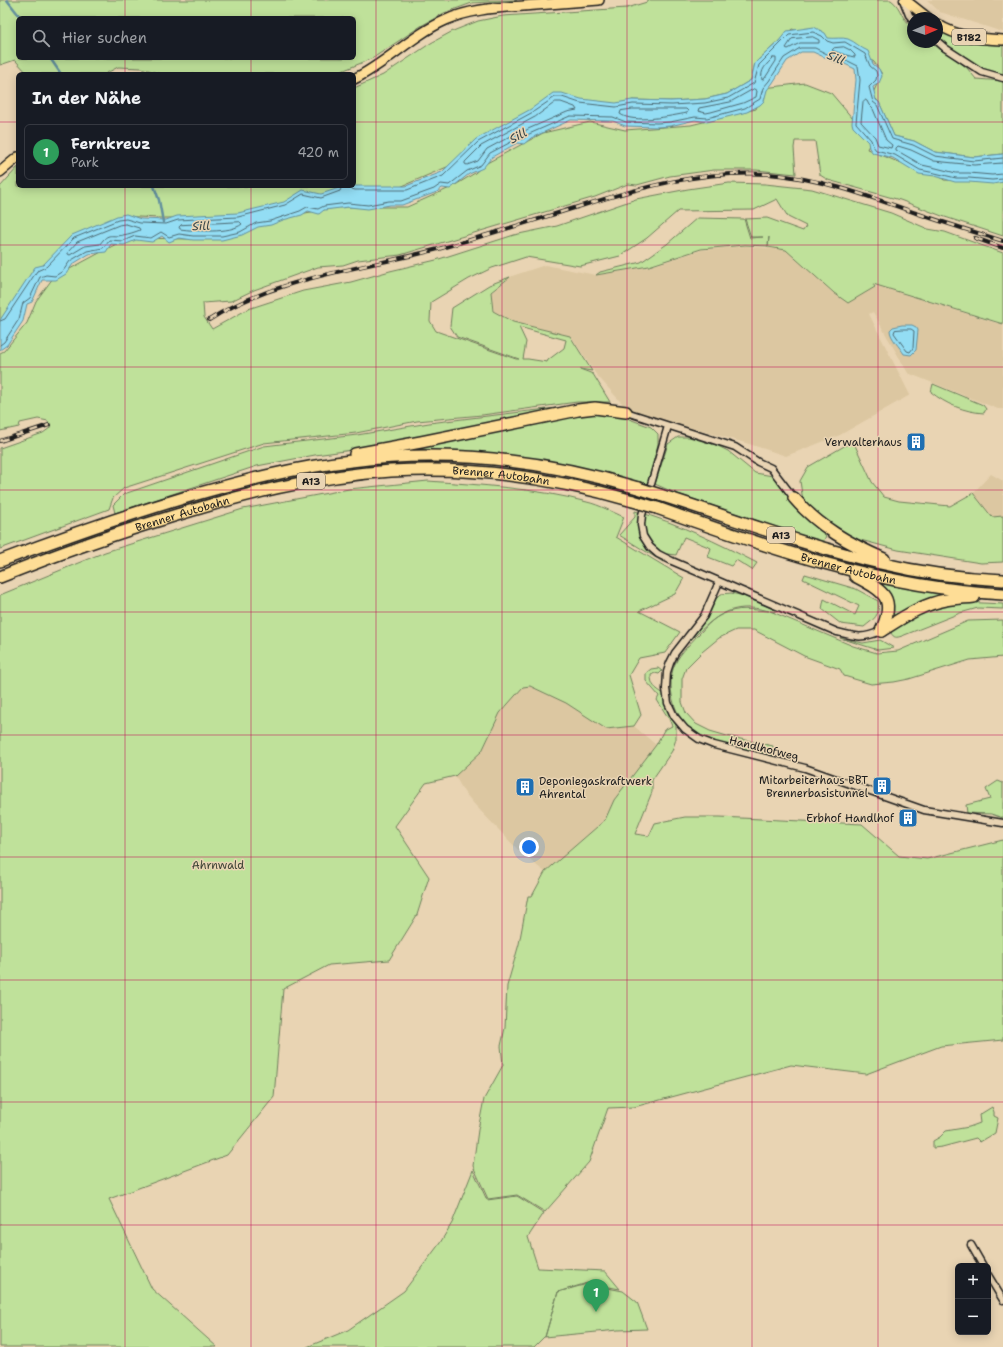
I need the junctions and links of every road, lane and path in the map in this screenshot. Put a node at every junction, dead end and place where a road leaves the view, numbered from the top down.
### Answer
1 (599, 0) edge
2 (904, 0) edge
3 (908, 12) edge
4 (920, 12) edge
5 (943, 27) edge
6 (1003, 40) edge
7 (943, 46) edge
8 (356, 78) edge
9 (1003, 78) edge
10 (16, 159) edge
11 (0, 172) edge
12 (626, 412) joint
13 (668, 426) junction
14 (316, 466) junction
15 (794, 498) joint
16 (0, 561) edge
17 (838, 567) junction
18 (905, 569) junction
19 (0, 577) edge
20 (1003, 580) edge
21 (719, 582) junction
22 (1003, 595) edge
23 (881, 631) junction
24 (1003, 823) edge
25 (971, 1245) dead end
26 (981, 1263) edge
27 (991, 1280) edge
28 (1003, 1300) edge

1 - 8 main road
2 - 3 street
2 - 4 main road
5 - 6 main road, B182
7 - 9 street
10 - 11 main road
12 - 13 street
12 - 14 highway
13 - 15 street
13 - 21 street
14 - 16 highway, Brenner Autobahn / A13
14 - 18 highway, Brenner Autobahn / A13, bridge
15 - 18 highway
17 - 19 highway, Brenner Autobahn / A13, bridge
17 - 22 highway, Brenner Autobahn / A13
17 - 23 highway
18 - 20 highway, Brenner Autobahn / A13
21 - 23 street
21 - 24 street, Handlhofweg
22 - 23 highway
25 - 26 street
27 - 28 street

